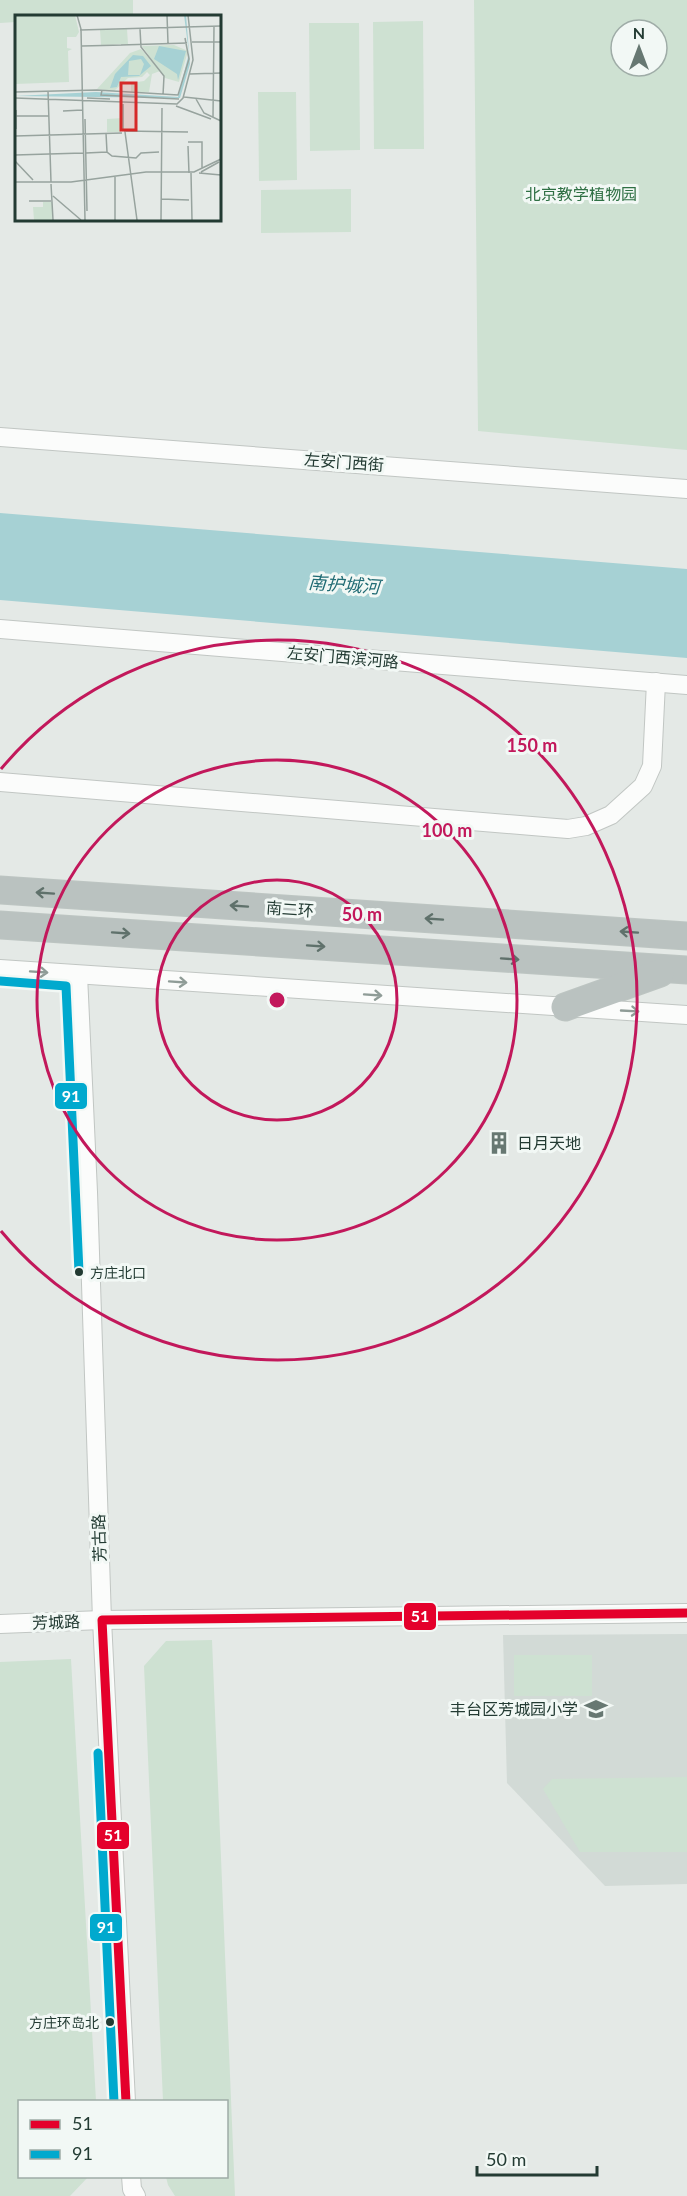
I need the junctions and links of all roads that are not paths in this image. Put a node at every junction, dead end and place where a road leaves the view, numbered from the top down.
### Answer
1 (0, 437) edge
2 (687, 489) edge
3 (0, 629) edge
4 (656, 682) junction
5 (687, 685) edge
6 (0, 782) edge
7 (0, 890) edge
8 (0, 925) edge
9 (687, 936) edge
10 (0, 969) edge
11 (679, 970) edge
12 (78, 975) junction
13 (565, 1007) junction
14 (687, 1015) edge
15 (687, 1612) edge
16 (102, 1620) junction
17 (0, 1624) edge
18 (126, 2100) edge

1 - 2 street, 左安门西街
3 - 4 street, 左安门西滨河路
4 - 5 street, 左安门西滨河路
4 - 6 street
9 -> 7 highway, 南二环
8 -> 11 highway
10 -> 12 street
11 - 13 highway
12 -> 13 street
12 - 16 street, 芳古路
13 -> 14 street
15 - 16 street, 芳城路
16 - 17 street, 芳城路
16 - 18 street, 芳古路

